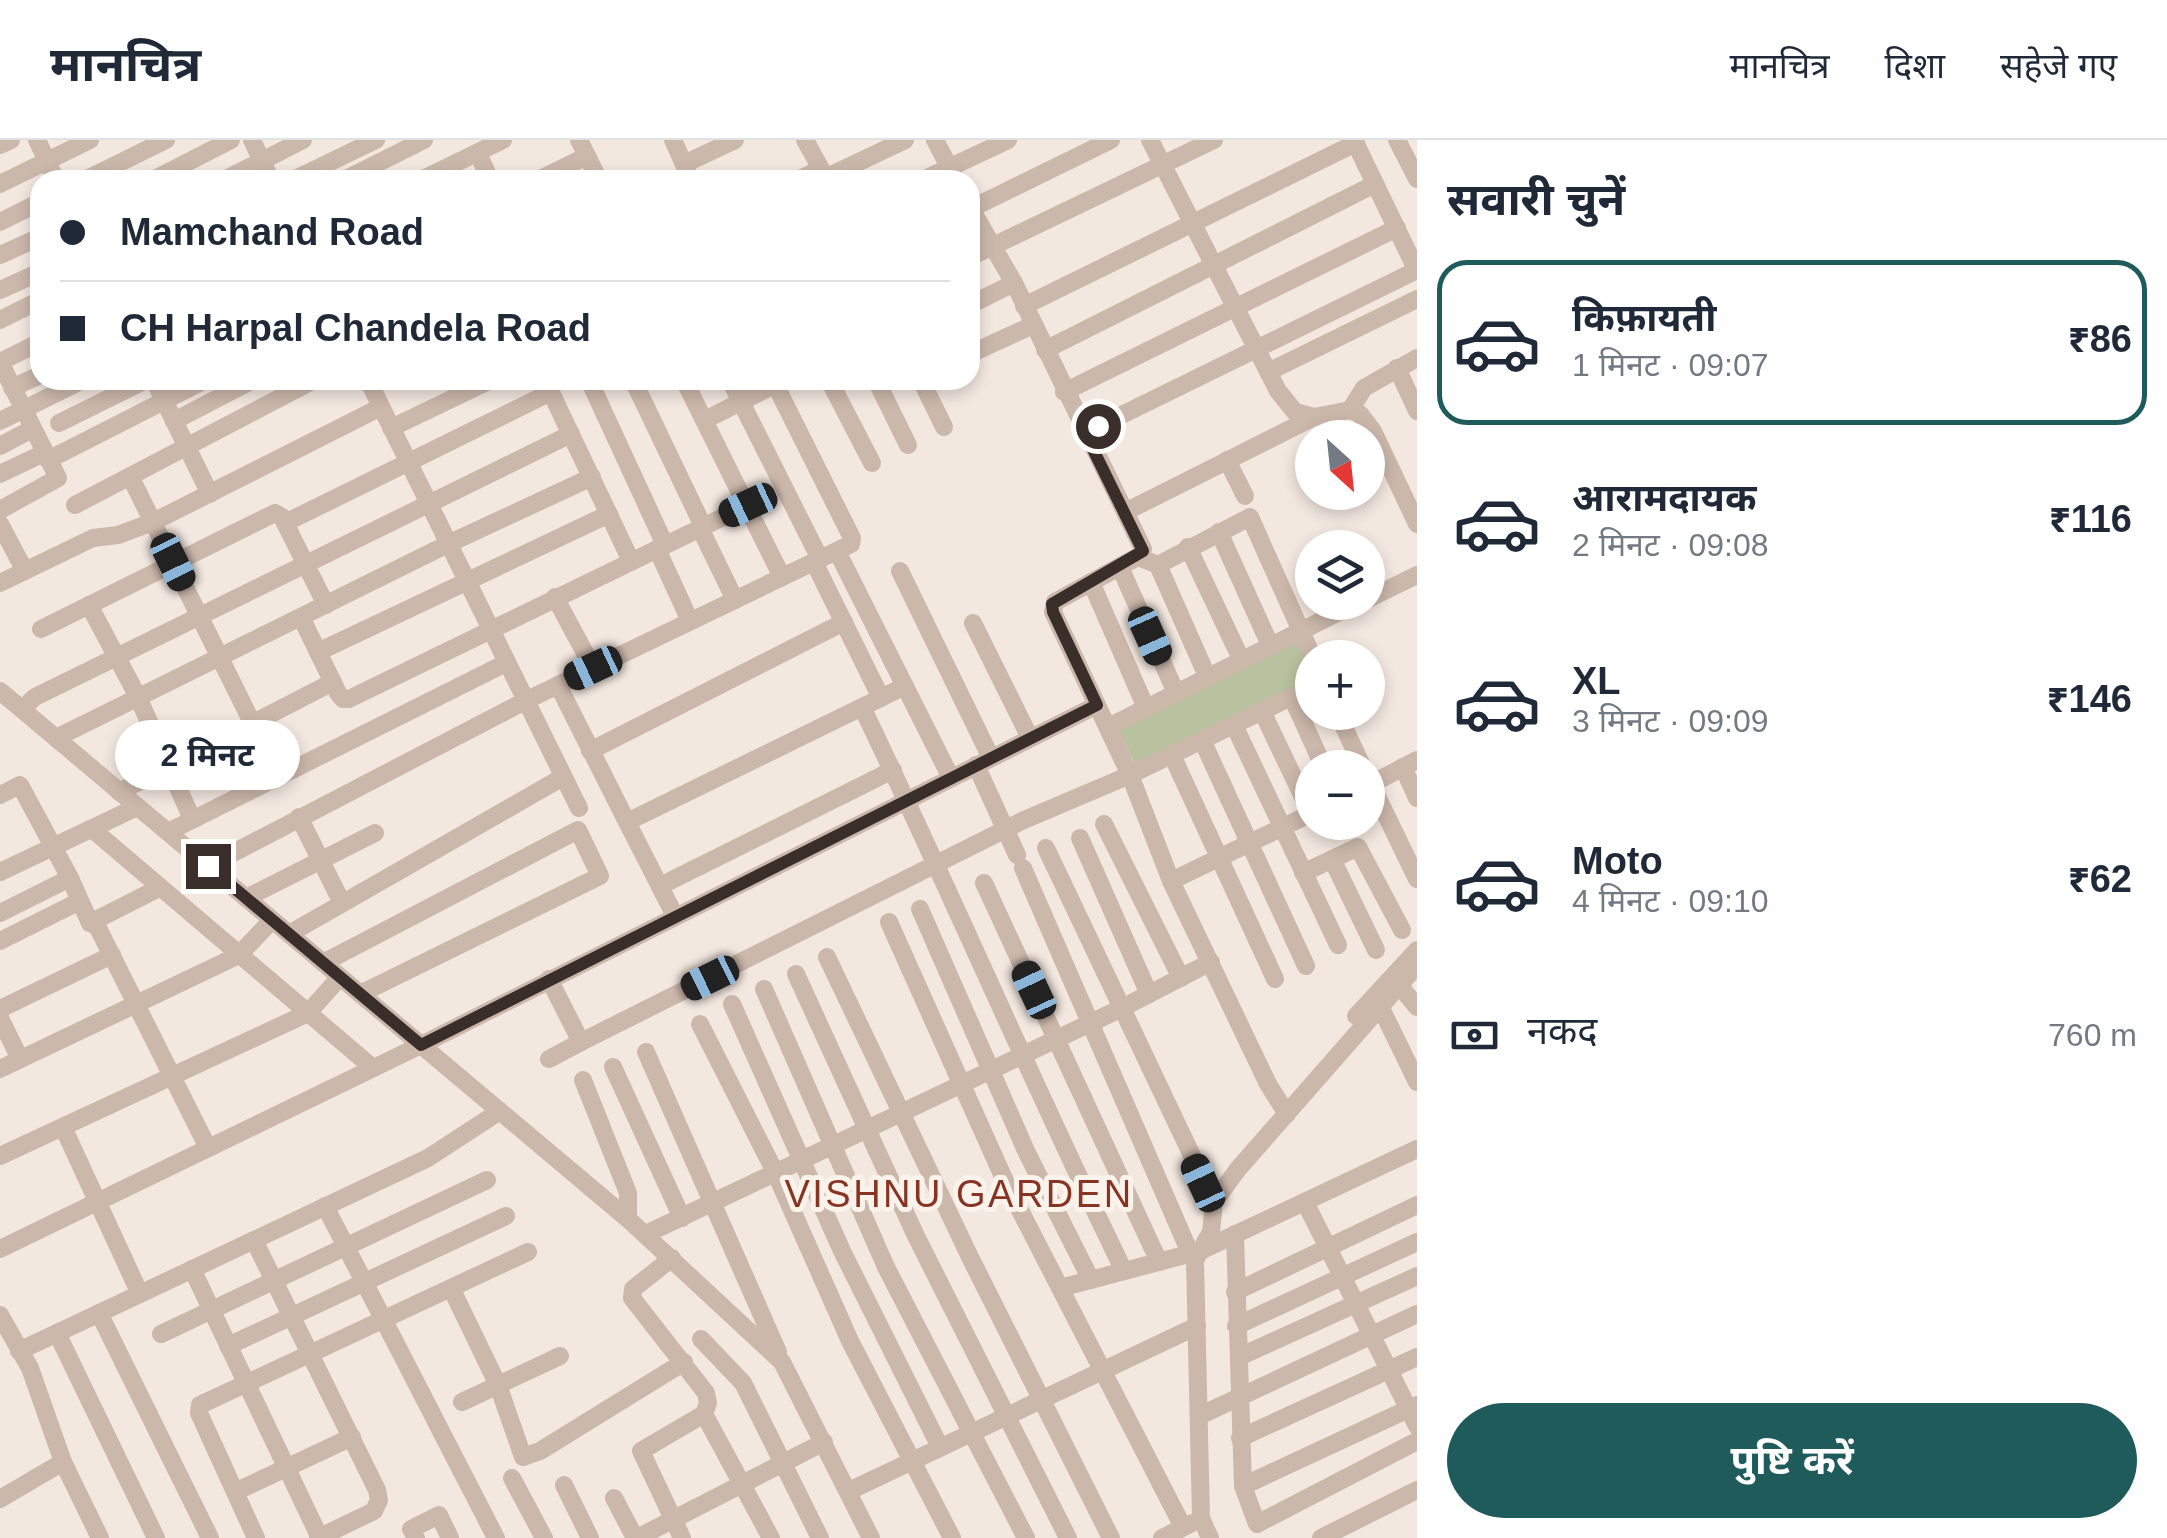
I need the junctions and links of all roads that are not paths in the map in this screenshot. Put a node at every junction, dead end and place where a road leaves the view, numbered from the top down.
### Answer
1 (11, 140) edge
2 (37, 140) edge
3 (90, 140) edge
4 (166, 140) edge
5 (231, 140) edge
6 (252, 140) edge
7 (303, 140) edge
8 (376, 140) edge
9 (424, 140) edge
10 (672, 140) edge
11 (735, 140) edge
12 (905, 140) edge
13 (935, 140) edge
14 (1008, 140) edge
15 (1111, 140) edge
16 (1150, 140) edge
17 (1214, 140) edge
18 (1397, 140) edge
19 (1355, 141) edge
20 (811, 142) edge
21 (0, 145) edge
22 (487, 145) edge
23 (583, 148) edge
24 (47, 161) junction
25 (262, 161) junction
26 (1162, 166) junction
27 (51, 170) edge
28 (105, 170) edge
29 (172, 170) edge
30 (244, 170) edge
31 (266, 170) edge
32 (314, 170) edge
33 (364, 170) edge
34 (457, 170) edge
35 (489, 170) edge
36 (552, 170) edge
37 (687, 170) edge
38 (691, 170) edge
39 (822, 170) edge
40 (838, 170) edge
41 (950, 170) edge
42 (959, 170) edge
43 (1417, 180) edge
44 (0, 184) edge
45 (1375, 184) junction
46 (980, 203) edge
47 (30, 207) edge
48 (0, 222) edge
49 (1191, 223) junction
50 (980, 224) edge
51 (1398, 228) junction
52 (30, 241) edge
53 (994, 246) junction
54 (980, 253) edge
55 (0, 255) edge
56 (1213, 266) junction
57 (1417, 271) edge
58 (30, 276) edge
59 (1014, 283) junction
60 (0, 290) edge
61 (1417, 299) edge
62 (980, 300) edge
63 (30, 305) edge
64 (1024, 306) junction
65 (1236, 309) junction
66 (0, 320) edge
67 (1033, 325) junction
68 (980, 349) edge
69 (1044, 350) junction
70 (1256, 350) junction
71 (30, 351) edge
72 (1417, 358) edge
73 (1397, 368) junction
74 (1268, 372) junction
75 (4, 373) edge
76 (30, 374) edge
77 (63, 390) edge
78 (129, 390) edge
79 (157, 390) edge
80 (184, 390) edge
81 (234, 390) edge
82 (295, 390) edge
83 (373, 390) edge
84 (449, 390) edge
85 (541, 390) edge
86 (550, 390) edge
87 (593, 390) edge
88 (637, 390) edge
89 (689, 390) edge
90 (735, 390) edge
91 (763, 390) edge
92 (781, 390) edge
93 (834, 390) edge
94 (881, 390) edge
95 (926, 390) edge
96 (1064, 392) junction
97 (164, 400) junction
98 (741, 402) junction
99 (381, 407) junction
100 (23, 410) junction
101 (1350, 410) junction
102 (1417, 411) edge
103 (1314, 417) junction
104 (705, 420) junction
105 (174, 421) junction
106 (0, 422) edge
107 (59, 423) dead end
108 (944, 427) dead end
109 (391, 428) junction
110 (32, 429) junction
111 (1085, 433) junction
112 (571, 434) junction
113 (908, 445) dead end
114 (0, 446) edge
115 (186, 447) junction
116 (46, 456) junction
117 (1228, 460) junction
118 (407, 462) junction
119 (872, 463) dead end
120 (0, 474) edge
121 (130, 478) junction
122 (592, 478) junction
123 (1410, 489) edge
124 (210, 494) junction
125 (1245, 496) dead end
126 (428, 503) junction
127 (75, 504) dead end
128 (748, 505) junction
129 (0, 510) edge
130 (1126, 512) junction
131 (609, 514) junction
132 (153, 522) junction
133 (285, 523) junction
134 (0, 524) edge
135 (1417, 524) edge
136 (702, 527) junction
137 (1218, 532) junction
138 (448, 544) junction
139 (661, 547) junction
140 (1188, 548) junction
141 (824, 557) junction
142 (1138, 557) junction
143 (631, 561) junction
144 (173, 562) junction
145 (305, 563) junction
146 (1158, 564) junction
147 (1120, 567) junction
148 (25, 571) junction
149 (900, 571) dead end
150 (1417, 576) edge
151 (782, 577) junction
152 (466, 582) junction
153 (1091, 582) junction
154 (0, 583) edge
155 (1385, 590) edge
156 (555, 598) junction
157 (735, 600) junction
158 (89, 604) junction
159 (326, 605) junction
160 (200, 617) junction
161 (300, 617) junction
162 (1322, 620) edge
163 (690, 622) junction
164 (844, 622) junction
165 (972, 623) dead end
166 (41, 629) dead end
167 (490, 629) junction
168 (1301, 630) junction
169 (1305, 640) edge
170 (1270, 645) junction
171 (318, 652) junction
172 (117, 657) junction
173 (220, 658) junction
174 (1241, 659) junction
175 (506, 663) junction
176 (593, 668) junction
177 (1207, 676) junction
178 (333, 682) junction
179 (558, 684) junction
180 (905, 686) junction
181 (0, 691) edge
182 (1176, 692) junction
183 (1295, 696) edge
184 (1292, 697) junction
185 (138, 698) junction
186 (881, 698) junction
187 (525, 701) junction
188 (1097, 705) junction
189 (862, 706) junction
190 (1146, 708) junction
191 (22, 710) junction
192 (1262, 711) junction
193 (252, 723) junction
194 (1234, 724) junction
195 (1108, 727) junction
196 (56, 738) junction
197 (1030, 738) junction
198 (1202, 740) junction
199 (1316, 750) edge
200 (590, 751) junction
201 (1172, 755) junction
202 (984, 761) junction
203 (1410, 763) edge
204 (168, 765) junction
205 (892, 770) junction
206 (1385, 772) edge
207 (278, 775) junction
208 (1130, 775) junction
209 (564, 778) junction
210 (951, 778) junction
211 (1295, 778) edge
212 (120, 792) junction
213 (0, 795) edge
214 (1417, 798) edge
215 (907, 800) junction
216 (137, 806) junction
217 (579, 808) dead end
218 (1385, 814) edge
219 (298, 818) junction
220 (192, 819) junction
221 (1295, 821) edge
222 (627, 822) junction
223 (1104, 824) dead end
224 (1281, 827) junction
225 (92, 828) junction
226 (1006, 830) junction
227 (168, 832) junction
228 (375, 834) dead end
229 (1080, 838) dead end
230 (1248, 843) junction
231 (54, 848) junction
232 (1046, 848) dead end
233 (1218, 858) junction
234 (1332, 859) junction
235 (322, 862) junction
236 (937, 864) junction
237 (208, 866) junction
238 (0, 872) edge
239 (1303, 873) junction
240 (70, 878) junction
241 (1417, 879) edge
242 (1172, 882) junction
243 (984, 883) dead end
244 (660, 886) junction
245 (159, 888) junction
246 (246, 898) junction
247 (80, 901) junction
248 (342, 902) junction
249 (920, 909) dead end
250 (0, 913) edge
251 (675, 916) junction
252 (272, 920) junction
253 (889, 922) dead end
254 (90, 923) junction
255 (1402, 930) dead end
256 (289, 934) junction
257 (0, 941) edge
258 (1338, 946) dead end
259 (1376, 950) dead end
260 (1417, 950) edge
261 (239, 955) junction
262 (112, 956) junction
263 (827, 957) dead end
264 (323, 962) junction
265 (1210, 962) junction
266 (1417, 965) edge
267 (1306, 966) dead end
268 (796, 974) dead end
269 (340, 977) junction
270 (1180, 978) junction
271 (1275, 978) dead end
272 (548, 979) junction
273 (1398, 985) junction
274 (764, 989) dead end
275 (360, 994) junction
276 (1149, 994) junction
277 (136, 1004) junction
278 (732, 1004) dead end
279 (1380, 1006) junction
280 (1122, 1008) junction
281 (1417, 1008) edge
282 (0, 1010) edge
283 (308, 1013) junction
284 (0, 1018) edge
285 (1090, 1023) junction
286 (700, 1024) dead end
287 (1057, 1039) junction
288 (581, 1042) junction
289 (421, 1045) junction
290 (646, 1052) dead end
291 (1411, 1054) edge
292 (1022, 1056) junction
293 (20, 1059) junction
294 (549, 1059) dead end
295 (613, 1067) dead end
296 (0, 1068) edge
297 (373, 1068) junction
298 (991, 1070) junction
299 (172, 1076) junction
300 (583, 1080) dead end
301 (1417, 1082) edge
302 (963, 1084) junction
303 (1292, 1108) junction
304 (500, 1111) junction
305 (903, 1113) junction
306 (63, 1127) junction
307 (870, 1129) junction
308 (834, 1146) junction
309 (208, 1148) junction
310 (1417, 1150) edge
311 (0, 1156) edge
312 (802, 1162) junction
313 (776, 1174) junction
314 (487, 1180) dead end
315 (98, 1202) junction
316 (1214, 1202) junction
317 (1305, 1202) junction
318 (714, 1203) junction
319 (324, 1206) junction
320 (1417, 1206) edge
321 (506, 1216) dead end
322 (628, 1218) junction
323 (682, 1218) junction
324 (646, 1234) junction
325 (1235, 1234) junction
326 (254, 1240) junction
327 (1417, 1242) edge
328 (344, 1247) junction
329 (1328, 1248) junction
330 (0, 1249) edge
331 (528, 1252) dead end
332 (1195, 1252) junction
333 (672, 1258) junction
334 (1160, 1262) junction
335 (192, 1269) junction
336 (1124, 1271) junction
337 (1417, 1276) edge
338 (1343, 1277) junction
339 (1091, 1280) junction
340 (275, 1281) junction
341 (362, 1283) junction
342 (452, 1288) junction
343 (1060, 1288) junction
344 (1235, 1292) junction
345 (140, 1294) junction
346 (1356, 1305) junction
347 (212, 1312) junction
348 (100, 1313) junction
349 (1417, 1314) edge
350 (0, 1315) edge
351 (291, 1316) junction
352 (381, 1321) junction
353 (1197, 1326) junction
354 (1236, 1326) junction
355 (56, 1333) junction
356 (161, 1334) dead end
357 (1372, 1336) junction
358 (701, 1339) dead end
359 (228, 1346) junction
360 (19, 1351) junction
361 (312, 1354) junction
362 (560, 1356) dead end
363 (1239, 1356) junction
364 (1417, 1357) edge
365 (684, 1362) junction
366 (782, 1362) junction
367 (1390, 1370) junction
368 (1103, 1371) junction
369 (246, 1385) junction
370 (498, 1386) junction
371 (1238, 1398) junction
372 (1041, 1400) junction
373 (462, 1402) dead end
374 (1414, 1413) edge
375 (704, 1414) junction
376 (1199, 1416) junction
377 (1005, 1417) junction
378 (972, 1433) junction
379 (352, 1437) junction
380 (1240, 1438) junction
381 (1417, 1441) edge
382 (824, 1442) junction
383 (940, 1448) junction
384 (912, 1461) junction
385 (63, 1462) junction
386 (784, 1464) junction
387 (286, 1467) junction
388 (512, 1478) dead end
389 (564, 1485) dead end
390 (743, 1485) junction
391 (1243, 1486) junction
392 (1417, 1490) edge
393 (849, 1491) junction
394 (234, 1492) junction
395 (0, 1498) edge
396 (614, 1498) dead end
397 (1201, 1518) junction
398 (674, 1520) junction
399 (1183, 1528) junction
400 (100, 1538) edge
401 (156, 1538) edge
402 (210, 1538) edge
403 (256, 1538) edge
404 (319, 1538) edge
405 (416, 1538) edge
406 (450, 1538) edge
407 (496, 1538) edge
408 (544, 1538) edge
409 (590, 1538) edge
410 (636, 1538) edge
411 (682, 1538) edge
412 (771, 1538) edge
413 (820, 1538) edge
414 (871, 1538) edge
415 (952, 1538) edge
416 (1026, 1538) edge
417 (1068, 1538) edge
418 (1111, 1538) edge
419 (1162, 1538) edge
420 (1210, 1538) edge
421 (1321, 1538) edge

1 - 21 street
2 - 24 street
3 - 24 street
4 - 28 street
5 - 29 street
6 - 25 street
7 - 25 street
8 - 32 street
9 - 33 street
10 - 37 street
11 - 38 street
12 - 40 street
13 - 41 street
14 - 42 street
15 - 46 street
16 - 26 street
17 - 26 street
18 - 43 street
19 - 45 street
19 - 49 street
20 - 39 street
22 - 34 street
22 - 35 street
23 - 36 street
24 - 27 street
24 - 44 street
25 - 30 street
25 - 31 street
26 - 49 street
26 - 53 street
45 - 51 street
45 - 56 street
47 - 48 street
49 - 56 street
49 - 64 street
50 - 53 street
51 - 57 street
51 - 65 street
52 - 55 street
53 - 54 street
53 - 59 street
56 - 65 street
56 - 69 street
57 - 70 street
58 - 60 street
59 - 62 street
59 - 64 street
61 - 74 street
63 - 66 street
64 - 67 street
65 - 70 street
65 - 96 street
67 - 68 street
67 - 69 street
69 - 96 street
70 - 74 street
70 - 111 street
71 - 75 street
72 - 73 street
73 - 101 street
73 - 102 street
74 - 103 street
75 - 76 street
75 - 100 street
77 - 100 street
78 - 107 street
79 - 97 street
80 - 97 street
81 - 105 street
82 - 115 street
83 - 99 street
84 - 109 street
85 - 118 street
86 - 112 street
87 - 139 street
88 - 136 street
89 - 104 street
90 - 98 street
91 - 98 street
92 - 141 street
93 - 119 street
94 - 113 street
95 - 108 street
96 - 111 street
97 - 105 street
97 - 116 street
98 - 104 street
98 - 141 street
99 - 109 street
99 - 124 street
100 - 106 street
100 - 110 street
101 - 103 street
101 - 123 street
103 - 117 street
104 - 128 street
105 - 115 street
109 - 118 street
110 - 114 street
110 - 116 street
111 - 130 street
112 - 122 street
112 - 126 street
115 - 121 street
115 - 124 street
116 - 120 street
116 - 129 street
117 - 125 street
117 - 130 street
118 - 126 street
118 - 133 street
121 - 127 street
121 - 132 street
122 - 131 street
122 - 138 street
123 - 135 street
124 - 132 street
126 - 138 street
126 - 145 street
128 - 136 street
128 - 151 street
130 - 142 street
131 - 143 street
131 - 152 street
132 - 144 street
132 - 148 street
133 - 144 street
133 - 145 street
134 - 148 street
136 - 139 street
136 - 157 street
137 - 140 street
137 - 168 street
137 - 170 street
138 - 152 street
138 - 159 street
139 - 143 street
139 - 163 street
140 - 146 street
140 - 174 street
141 - 151 street
141 - 164 street
141 - 180 street
142 - 146 street
142 - 147 street
143 - 156 street
144 - 158 street
144 - 160 street
145 - 159 street
145 - 160 street
146 - 177 street
147 - 153 street
147 - 182 street
148 - 154 street
149 - 202 street
150 - 155 street
151 - 157 street
152 - 167 street
152 - 171 street
153 - 188 street
153 - 190 street
156 - 167 street
156 - 176 street
157 - 163 street
158 - 166 street
158 - 172 street
159 - 161 street
160 - 172 street
160 - 173 street
161 - 171 street
161 - 173 street
162 - 168 street
163 - 176 street
164 - 186 street
164 - 200 street
165 - 197 street
167 - 175 street
167 - 178 street
168 - 169 street
168 - 170 street
170 - 174 street
171 - 178 street
172 - 185 street
172 - 191 street
173 - 185 street
173 - 193 street
174 - 177 street
175 - 187 street
175 - 207 street
176 - 179 street
177 - 182 street
178 - 193 street
179 - 187 street
179 - 200 street
180 - 186 street
180 - 210 street
181 - 191 street
182 - 190 street
183 - 184 street
184 - 192 street
184 - 199 street
185 - 196 street
185 - 204 street
186 - 189 street
187 - 209 street
187 - 219 street
188 - 195 street
188 - 197 street
189 - 205 street
189 - 222 street
190 - 195 street
191 - 196 street
192 - 194 street
192 - 211 street
193 - 204 street
193 - 207 street
194 - 198 street
194 - 224 street
195 - 208 street
196 - 212 street
197 - 202 street
198 - 201 street
198 - 230 street
200 - 222 street
201 - 208 street
201 - 233 street
202 - 210 street
202 - 226 street
203 - 206 street
203 - 214 street
204 - 212 street
204 - 220 street
205 - 215 street
205 - 244 street
207 - 220 street
208 - 226 street
208 - 242 street
209 - 217 street
209 - 248 street
210 - 215 street
212 - 216 street
213 - 231 street
215 - 236 street
215 - 251 street
216 - 225 street
216 - 227 street
218 - 241 street
219 - 235 street
219 - 237 street
220 - 227 street
221 - 224 street
222 - 244 street
223 - 270 street
224 - 230 street
224 - 239 street
225 - 231 street
225 - 245 street
226 - 236 street
226 - 285 street
227 - 237 street
228 - 235 street
229 - 276 street
230 - 233 street
230 - 267 street
231 - 238 street
231 - 240 street
232 - 280 street
233 - 242 street
233 - 271 street
234 - 239 street
234 - 255 street
234 - 259 street
235 - 246 street
235 - 248 street
236 - 288 street
236 - 292 street
237 - 246 street
239 - 258 street
240 - 247 street
240 - 250 street
242 - 265 street
243 - 287 street
244 - 251 street
245 - 254 street
245 - 261 street
246 - 252 street
247 - 254 street
247 - 257 street
248 - 256 street
249 - 298 street
251 - 272 street
252 - 256 street
252 - 261 street
253 - 302 street
254 - 262 street
256 - 264 street
260 - 303 street
261 - 277 street
261 - 283 street
262 - 277 street
262 - 282 street
263 - 305 street
264 - 269 street
264 - 275 street
265 - 270 street
265 - 303 street
266 - 273 street
268 - 307 street
269 - 275 street
269 - 283 street
270 - 276 street
272 - 288 street
272 - 289 street
273 - 279 street
273 - 281 street
274 - 308 street
275 - 289 street
276 - 280 street
277 - 293 street
277 - 299 street
278 - 312 street
279 - 291 street
279 - 303 street
280 - 285 street
280 - 316 street
283 - 297 street
283 - 299 street
284 - 293 street
285 - 287 street
285 - 332 street
286 - 313 street
287 - 292 street
287 - 334 street
288 - 294 street
289 - 297 street
289 - 304 street
290 - 318 street
291 - 301 street
292 - 298 street
292 - 336 street
293 - 296 street
295 - 323 street
297 - 309 street
298 - 302 street
298 - 339 street
299 - 306 street
299 - 309 street
300 - 322 street
302 - 305 street
302 - 343 street
303 - 316 street
304 - 319 street
304 - 322 street
305 - 307 street
305 - 372 street
306 - 311 street
306 - 315 street
307 - 308 street
307 - 377 street
308 - 312 street
308 - 378 street
309 - 315 street
310 - 317 street
312 - 313 street
312 - 383 street
313 - 318 street
313 - 384 street
314 - 328 street
315 - 330 street
315 - 345 street
316 - 332 street
317 - 325 street
317 - 329 street
318 - 323 street
318 - 366 street
319 - 326 street
319 - 328 street
320 - 329 street
321 - 341 street
322 - 324 street
323 - 324 street
324 - 333 street
325 - 332 street
325 - 344 street
326 - 335 street
326 - 340 street
327 - 338 street
328 - 340 street
328 - 341 street
329 - 338 street
329 - 344 street
331 - 342 street
332 - 334 street
332 - 353 street
333 - 365 street
333 - 366 street
334 - 336 street
335 - 345 street
335 - 347 street
336 - 339 street
337 - 346 street
338 - 346 street
338 - 354 street
339 - 343 street
340 - 347 street
340 - 351 street
341 - 351 street
341 - 352 street
342 - 352 street
342 - 370 street
343 - 368 street
344 - 354 street
345 - 348 street
346 - 357 street
346 - 363 street
347 - 356 street
347 - 359 street
348 - 355 street
348 - 402 street
349 - 357 street
350 - 360 street
351 - 359 street
351 - 361 street
352 - 361 street
352 - 407 street
353 - 368 street
353 - 376 street
354 - 363 street
355 - 360 street
355 - 401 street
357 - 367 street
357 - 371 street
358 - 386 street
359 - 369 street
360 - 385 street
361 - 369 street
361 - 379 street
362 - 370 street
363 - 371 street
364 - 367 street
365 - 370 street
365 - 375 street
366 - 382 street
367 - 374 street
367 - 380 street
368 - 372 street
368 - 399 street
369 - 387 street
369 - 394 street
370 - 373 street
371 - 376 street
371 - 380 street
372 - 377 street
372 - 418 street
374 - 391 street
375 - 390 street
375 - 398 street
376 - 397 street
377 - 378 street
377 - 417 street
378 - 383 street
378 - 416 street
379 - 387 street
379 - 404 street
380 - 391 street
381 - 391 street
382 - 386 street
382 - 393 street
383 - 384 street
384 - 393 street
384 - 415 street
385 - 395 street
385 - 400 street
386 - 390 street
386 - 413 street
387 - 394 street
387 - 404 street
388 - 408 street
389 - 409 street
390 - 398 street
390 - 412 street
392 - 421 street
393 - 414 street
394 - 403 street
396 - 410 street
397 - 399 street
397 - 420 street
398 - 410 street
398 - 411 street
399 - 419 street
405 - 406 street

